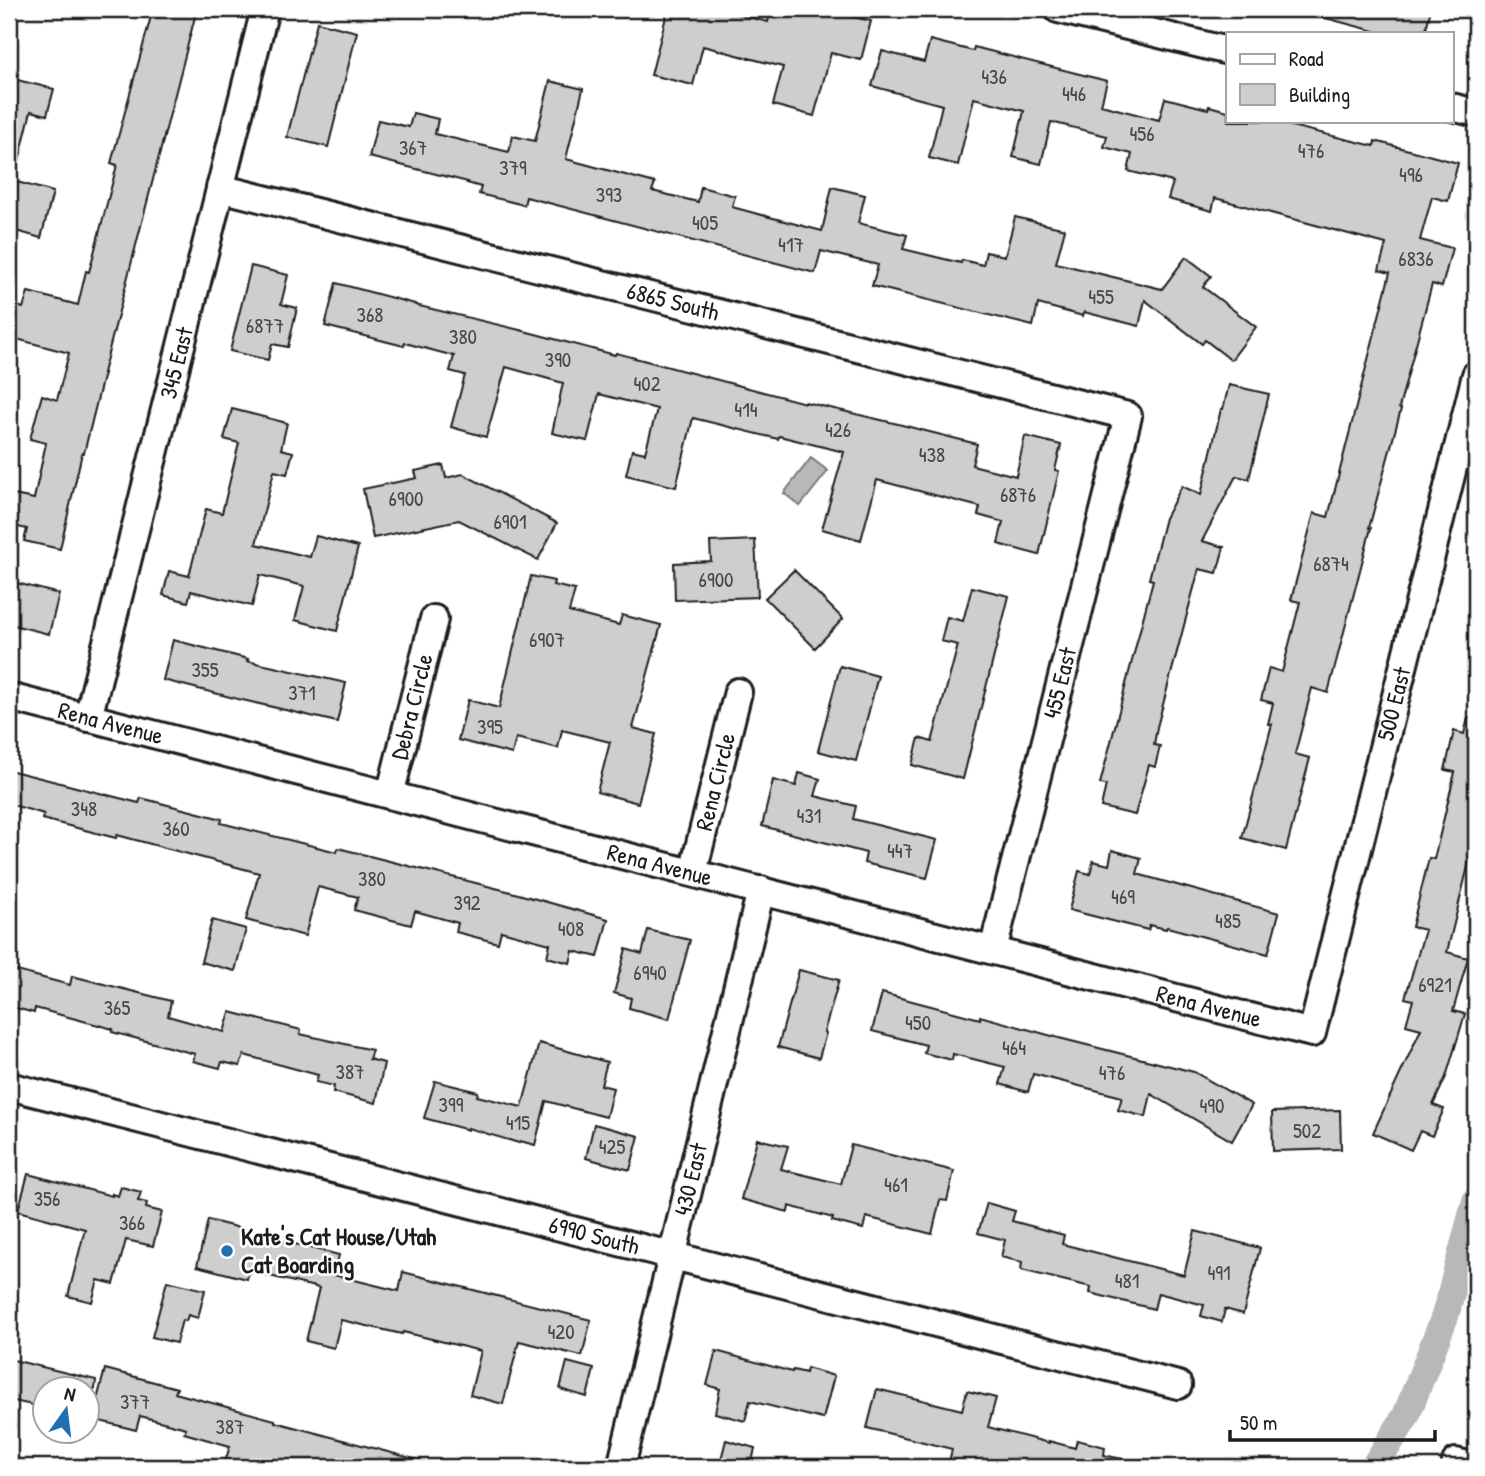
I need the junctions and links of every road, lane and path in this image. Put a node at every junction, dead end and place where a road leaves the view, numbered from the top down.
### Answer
1 (265, 9) edge
2 (1058, 9) edge
3 (1226, 51) edge
4 (1454, 108) edge
5 (1476, 113) edge
6 (220, 188) junction
7 (1476, 375) edge
8 (1128, 416) joint
9 (434, 619) dead end
10 (738, 692) dead end
11 (9, 697) edge
12 (88, 718) junction
13 (390, 795) junction
14 (693, 872) junction
15 (761, 890) junction
16 (993, 950) junction
17 (1312, 1033) joint
18 (9, 1086) edge
19 (673, 1256) junction
20 (1178, 1385) dead end
21 (621, 1467) edge

1 - 6 street, 345 East
2 - 3 street
4 - 5 street
6 - 8 street, 6865 South
6 - 12 street, 345 East
7 - 17 street, 500 East
8 - 16 street, 455 East
9 - 13 street, Debra Circle
10 - 14 street, Rena Circle
11 - 12 street, Rena Avenue
12 - 13 street, Rena Avenue
13 - 14 street, Rena Avenue
14 - 15 street, Rena Avenue
15 - 16 street, Rena Avenue
15 - 19 street, 430 East
16 - 17 street, Rena Avenue
18 - 19 street, 6990 South
19 - 20 street, 6990 South
19 - 21 street, 430 East

